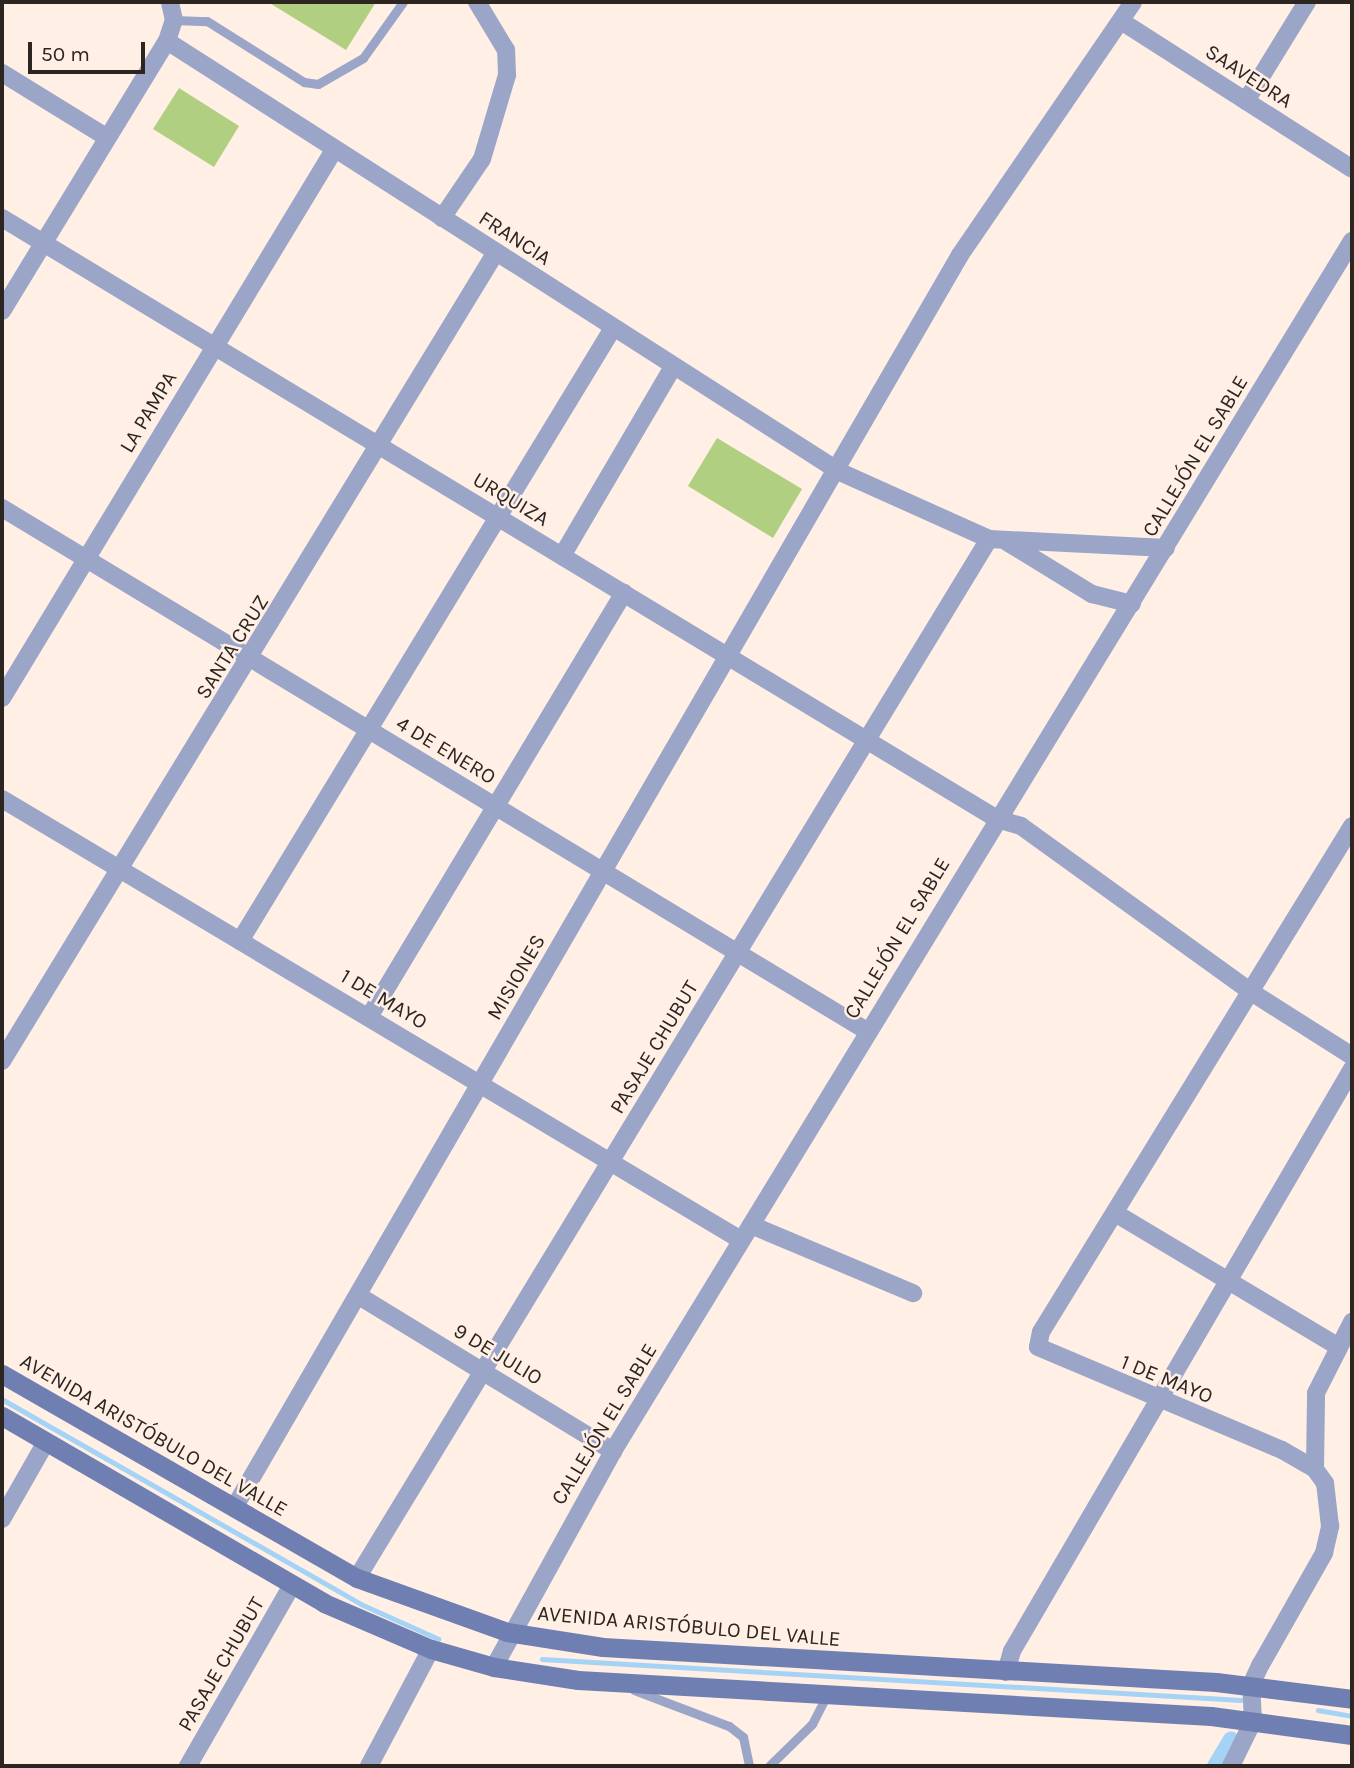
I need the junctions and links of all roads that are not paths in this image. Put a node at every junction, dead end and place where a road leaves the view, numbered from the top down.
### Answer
1 (170, 2) edge
2 (403, 2) edge
3 (477, 2) edge
4 (1133, 2) edge
5 (1307, 2) edge
6 (174, 20) junction
7 (1121, 21) junction
8 (167, 41) junction
9 (2, 73) edge
10 (1246, 101) junction
11 (106, 136) junction
12 (334, 150) junction
13 (1352, 169) edge
14 (2, 218) edge
15 (442, 218) junction
16 (1352, 241) edge
17 (43, 242) junction
18 (496, 252) junction
19 (2, 311) edge
20 (613, 328) junction
21 (215, 346) junction
22 (673, 367) junction
23 (382, 447) junction
24 (840, 472) junction
25 (2, 508) edge
26 (498, 517) junction
27 (997, 540) junction
28 (1166, 548) junction
29 (562, 556) junction
30 (86, 559) junction
31 (624, 593) junction
32 (1132, 604) junction
33 (732, 658) junction
34 (252, 659) junction
35 (2, 698) edge
36 (370, 731) junction
37 (865, 739) junction
38 (2, 799) edge
39 (496, 807) junction
40 (997, 819) junction
41 (1352, 826) edge
42 (121, 870) junction
43 (603, 872) junction
44 (240, 941) junction
45 (737, 953) junction
46 (1248, 990) junction
47 (369, 1017) junction
48 (867, 1031) junction
49 (1352, 1056) edge
50 (2, 1061) edge
51 (1352, 1069) edge
52 (481, 1083) junction
53 (610, 1162) junction
54 (1115, 1213) junction
55 (746, 1232) junction
56 (1226, 1279) junction
57 (913, 1293) dead end
58 (359, 1296) junction
59 (1352, 1322) edge
60 (1338, 1346) junction
61 (483, 1372) junction
62 (2, 1374) edge
63 (1157, 1400) junction
64 (2, 1416) edge
65 (46, 1442) junction
66 (613, 1451) junction
67 (1315, 1469) junction
68 (234, 1508) junction
69 (2, 1518) edge
70 (357, 1578) junction
71 (292, 1585) junction
72 (507, 1632) junction
73 (431, 1649) junction
74 (494, 1667) junction
75 (1006, 1672) junction
76 (613, 1682) junction
77 (1251, 1685) junction
78 (827, 1694) junction
79 (1352, 1699) edge
80 (1253, 1721) junction
81 (1352, 1735) edge
82 (188, 1766) edge
83 (369, 1766) edge
84 (749, 1766) edge
85 (769, 1766) edge
86 (1231, 1766) edge

1 - 6 street
2 - 6 lane
3 - 15 street
4 - 7 street
5 - 10 street
6 - 8 street
7 - 10 street, SAAVEDRA
7 - 24 street, MISIONES
8 - 11 street
8 - 12 street, FRANCIA
9 - 11 street
10 - 13 street, SAAVEDRA
11 - 17 street
12 - 15 street, FRANCIA
12 - 21 street, LA PAMPA
14 - 17 street, URQUIZA
15 - 18 street, FRANCIA
16 - 28 street, CALLEJÓN EL SABLE
17 - 19 street
17 - 21 street, URQUIZA
18 - 20 street, FRANCIA
18 - 23 street, SANTA CRUZ
20 - 22 street, FRANCIA
20 - 26 street
21 - 23 street, URQUIZA
21 - 30 street, LA PAMPA
22 - 24 street, FRANCIA
22 - 29 street
23 - 26 street, URQUIZA
23 - 34 street, SANTA CRUZ
24 - 27 street, FRANCIA
24 - 33 street, MISIONES
25 - 30 street, 4 DE ENERO
26 - 29 street, URQUIZA
26 - 36 street
27 - 28 street
27 - 32 street
27 - 37 street, PASAJE CHUBUT
28 - 32 street, CALLEJÓN EL SABLE
29 - 31 street, URQUIZA
30 - 34 street, 4 DE ENERO
30 - 35 street, LA PAMPA
31 - 33 street, URQUIZA
31 - 39 street
32 - 40 street, CALLEJÓN EL SABLE
33 - 37 street, URQUIZA
33 - 43 street, MISIONES
34 - 36 street, 4 DE ENERO
34 - 42 street, SANTA CRUZ
36 - 39 street, 4 DE ENERO
36 - 44 street
37 - 40 street, URQUIZA
37 - 45 street, PASAJE CHUBUT
38 - 42 street, 1 DE MAYO
39 - 43 street, 4 DE ENERO
39 - 47 street
40 - 46 street, URQUIZA
40 - 48 street, CALLEJÓN EL SABLE
41 - 46 street
42 - 44 street, 1 DE MAYO
42 - 50 street, SANTA CRUZ
43 - 45 street, 4 DE ENERO
43 - 52 street, MISIONES
44 - 47 street, 1 DE MAYO
45 - 48 street, 4 DE ENERO
45 - 53 street, PASAJE CHUBUT
46 - 49 street, URQUIZA
46 - 54 street
47 - 52 street, 1 DE MAYO
48 - 55 street, CALLEJÓN EL SABLE
51 - 56 street
52 - 53 street, 1 DE MAYO
52 - 58 street, MISIONES
53 - 55 street, 1 DE MAYO
53 - 61 street, PASAJE CHUBUT
54 - 56 street
54 - 63 street, 1 DE MAYO
55 - 57 street, 1 DE MAYO
55 - 66 street, CALLEJÓN EL SABLE
56 - 60 street
56 - 63 street
58 - 61 street, 9 DE JULIO
58 - 68 street, MISIONES
59 - 60 street
60 - 67 street
61 - 66 street, 9 DE JULIO
61 - 70 street, PASAJE CHUBUT
62 - 68 main road, AVENIDA ARISTÓBULO DEL VALLE
63 - 67 street, 1 DE MAYO
63 - 75 street
64 - 65 main road
65 - 69 street
65 - 71 main road
66 - 72 street, CALLEJÓN EL SABLE
67 - 77 street
68 - 70 main road, AVENIDA ARISTÓBULO DEL VALLE
70 - 72 main road, AVENIDA ARISTÓBULO DEL VALLE
71 - 73 main road
71 - 82 street, PASAJE CHUBUT
72 - 74 street, CALLEJÓN EL SABLE
72 - 75 main road, AVENIDA ARISTÓBULO DEL VALLE
73 - 74 main road
73 - 83 street
74 - 76 main road
75 - 77 main road, AVENIDA ARISTÓBULO DEL VALLE
76 - 78 main road
76 - 84 lane
77 - 79 main road, AVENIDA ARISTÓBULO DEL VALLE
77 - 80 street
78 - 80 main road
78 - 85 lane
80 - 81 main road
80 - 86 street

